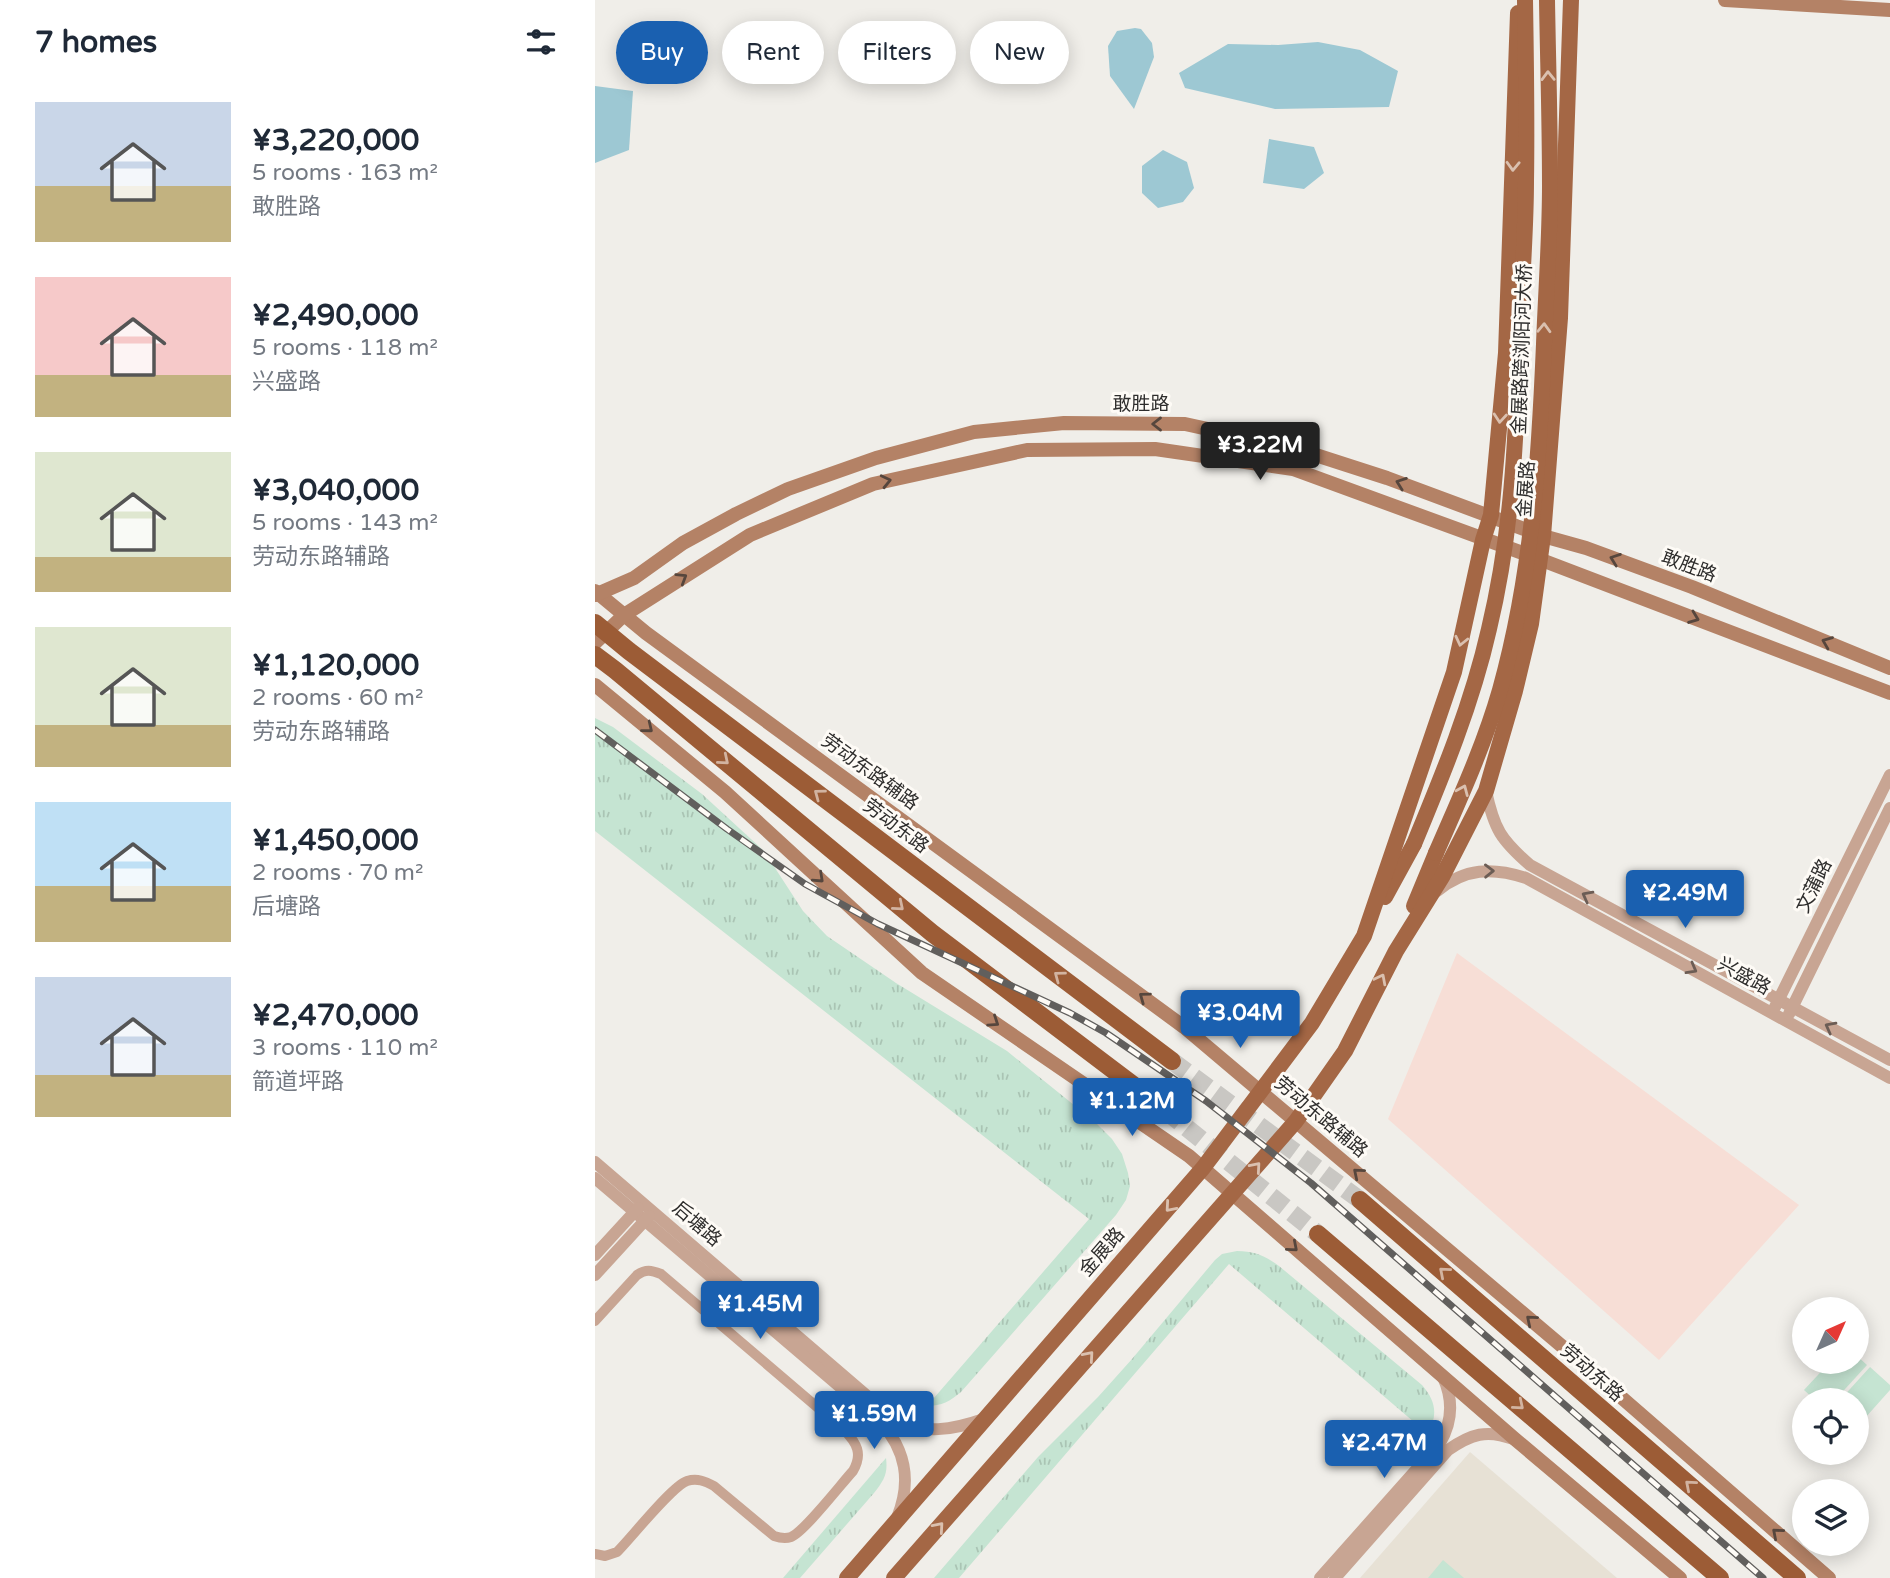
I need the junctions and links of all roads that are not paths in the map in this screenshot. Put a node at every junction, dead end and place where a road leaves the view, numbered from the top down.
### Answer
1 (1519, 0) edge
2 (1525, 0) edge
3 (1547, 0) edge
4 (1571, 0) edge
5 (1725, 0) edge
6 (1890, 10) edge
7 (1491, 515) junction
8 (1543, 536) junction
9 (1483, 540) junction
10 (1539, 559) junction
11 (596, 593) edge
12 (624, 615) junction
13 (598, 633) edge
14 (595, 655) edge
15 (1890, 668) edge
16 (595, 685) edge
17 (1889, 694) edge
18 (1890, 775) edge
19 (1486, 791) junction
20 (1890, 808) edge
21 (1414, 844) joint
22 (1436, 853) joint
23 (1428, 898) junction
24 (1364, 936) junction
25 (1396, 951) junction
26 (1779, 1000) junction
27 (1792, 1007) junction
28 (1772, 1013) junction
29 (1786, 1021) junction
30 (1890, 1060) edge
31 (1172, 1061) tunnel mouth
32 (1890, 1078) edge
33 (1262, 1091) junction
34 (1145, 1094) tunnel mouth
35 (1296, 1121) junction
36 (595, 1162) edge
37 (1203, 1168) junction
38 (595, 1178) edge
39 (1233, 1194) junction
40 (1360, 1200) tunnel mouth
41 (644, 1211) junction
42 (1318, 1234) tunnel mouth
43 (595, 1255) edge
44 (595, 1275) edge
45 (595, 1321) edge
46 (1443, 1377) junction
47 (984, 1419) junction
48 (1516, 1440) junction
49 (895, 1522) junction
50 (595, 1553) edge
51 (847, 1578) edge
52 (894, 1578) edge
53 (1320, 1578) edge
54 (1335, 1578) edge
55 (1680, 1578) edge
56 (1720, 1578) edge
57 (1797, 1578) edge
58 (1829, 1578) edge

1 -> 7 main road, 金展路
2 - 21 main road, 金展路跨浏阳河大桥, bridge
22 -> 3 main road, 金展路跨浏阳河大桥, bridge
4 - 8 main road, 金展路
5 - 6 main road
7 - 8 main road, 敢胜路
7 - 9 main road, 金展路
7 -> 11 main road, 敢胜路
8 - 10 main road, 金展路
15 -> 8 main road, 敢胜路
9 - 10 main road
12 -> 9 main road
9 -> 24 main road, 金展路
10 -> 17 main road
10 - 19 main road, 金展路
11 - 12 main road, 劳动东路辅路
12 - 13 main road
33 -> 12 main road, 劳动东路辅路
31 -> 13 highway, 劳动东路
14 -> 34 highway
16 -> 37 main road
18 - 26 street, 文蒲路
19 - 23 main road, 金展路
26 -> 19 street, 兴盛路
20 - 27 street, 文蒲路
21 - 24 main road, 金展路
22 - 25 main road, 金展路
23 - 25 main road, 金展路
23 -> 28 street, 兴盛路
24 - 33 main road, 金展路
35 -> 25 main road, 金展路
26 - 27 street, 兴盛路
26 - 28 street, 文蒲路
27 - 29 street, 文蒲路
30 -> 27 street, 兴盛路
28 - 29 street, 兴盛路
29 - 32 street, 兴盛路
33 - 35 main road, 劳动东路辅路
33 - 37 main road, 金展路
39 -> 35 main road, 金展路
58 -> 35 main road, 劳动东路辅路
36 - 41 street, 后塘路
37 - 39 main road
37 -> 47 main road, 金展路
38 - 41 street, 后塘路
39 -> 46 main road
52 -> 39 main road, 金展路
57 -> 40 highway, 劳动东路
41 - 43 street
41 - 44 street
41 - 47 street, 后塘路
41 - 49 street, 后塘路
42 -> 56 highway
45 - 50 street
46 - 48 main road
46 - 53 street
47 - 49 main road, 金展路
48 - 54 street
48 - 55 main road
49 - 51 main road, 金展路

